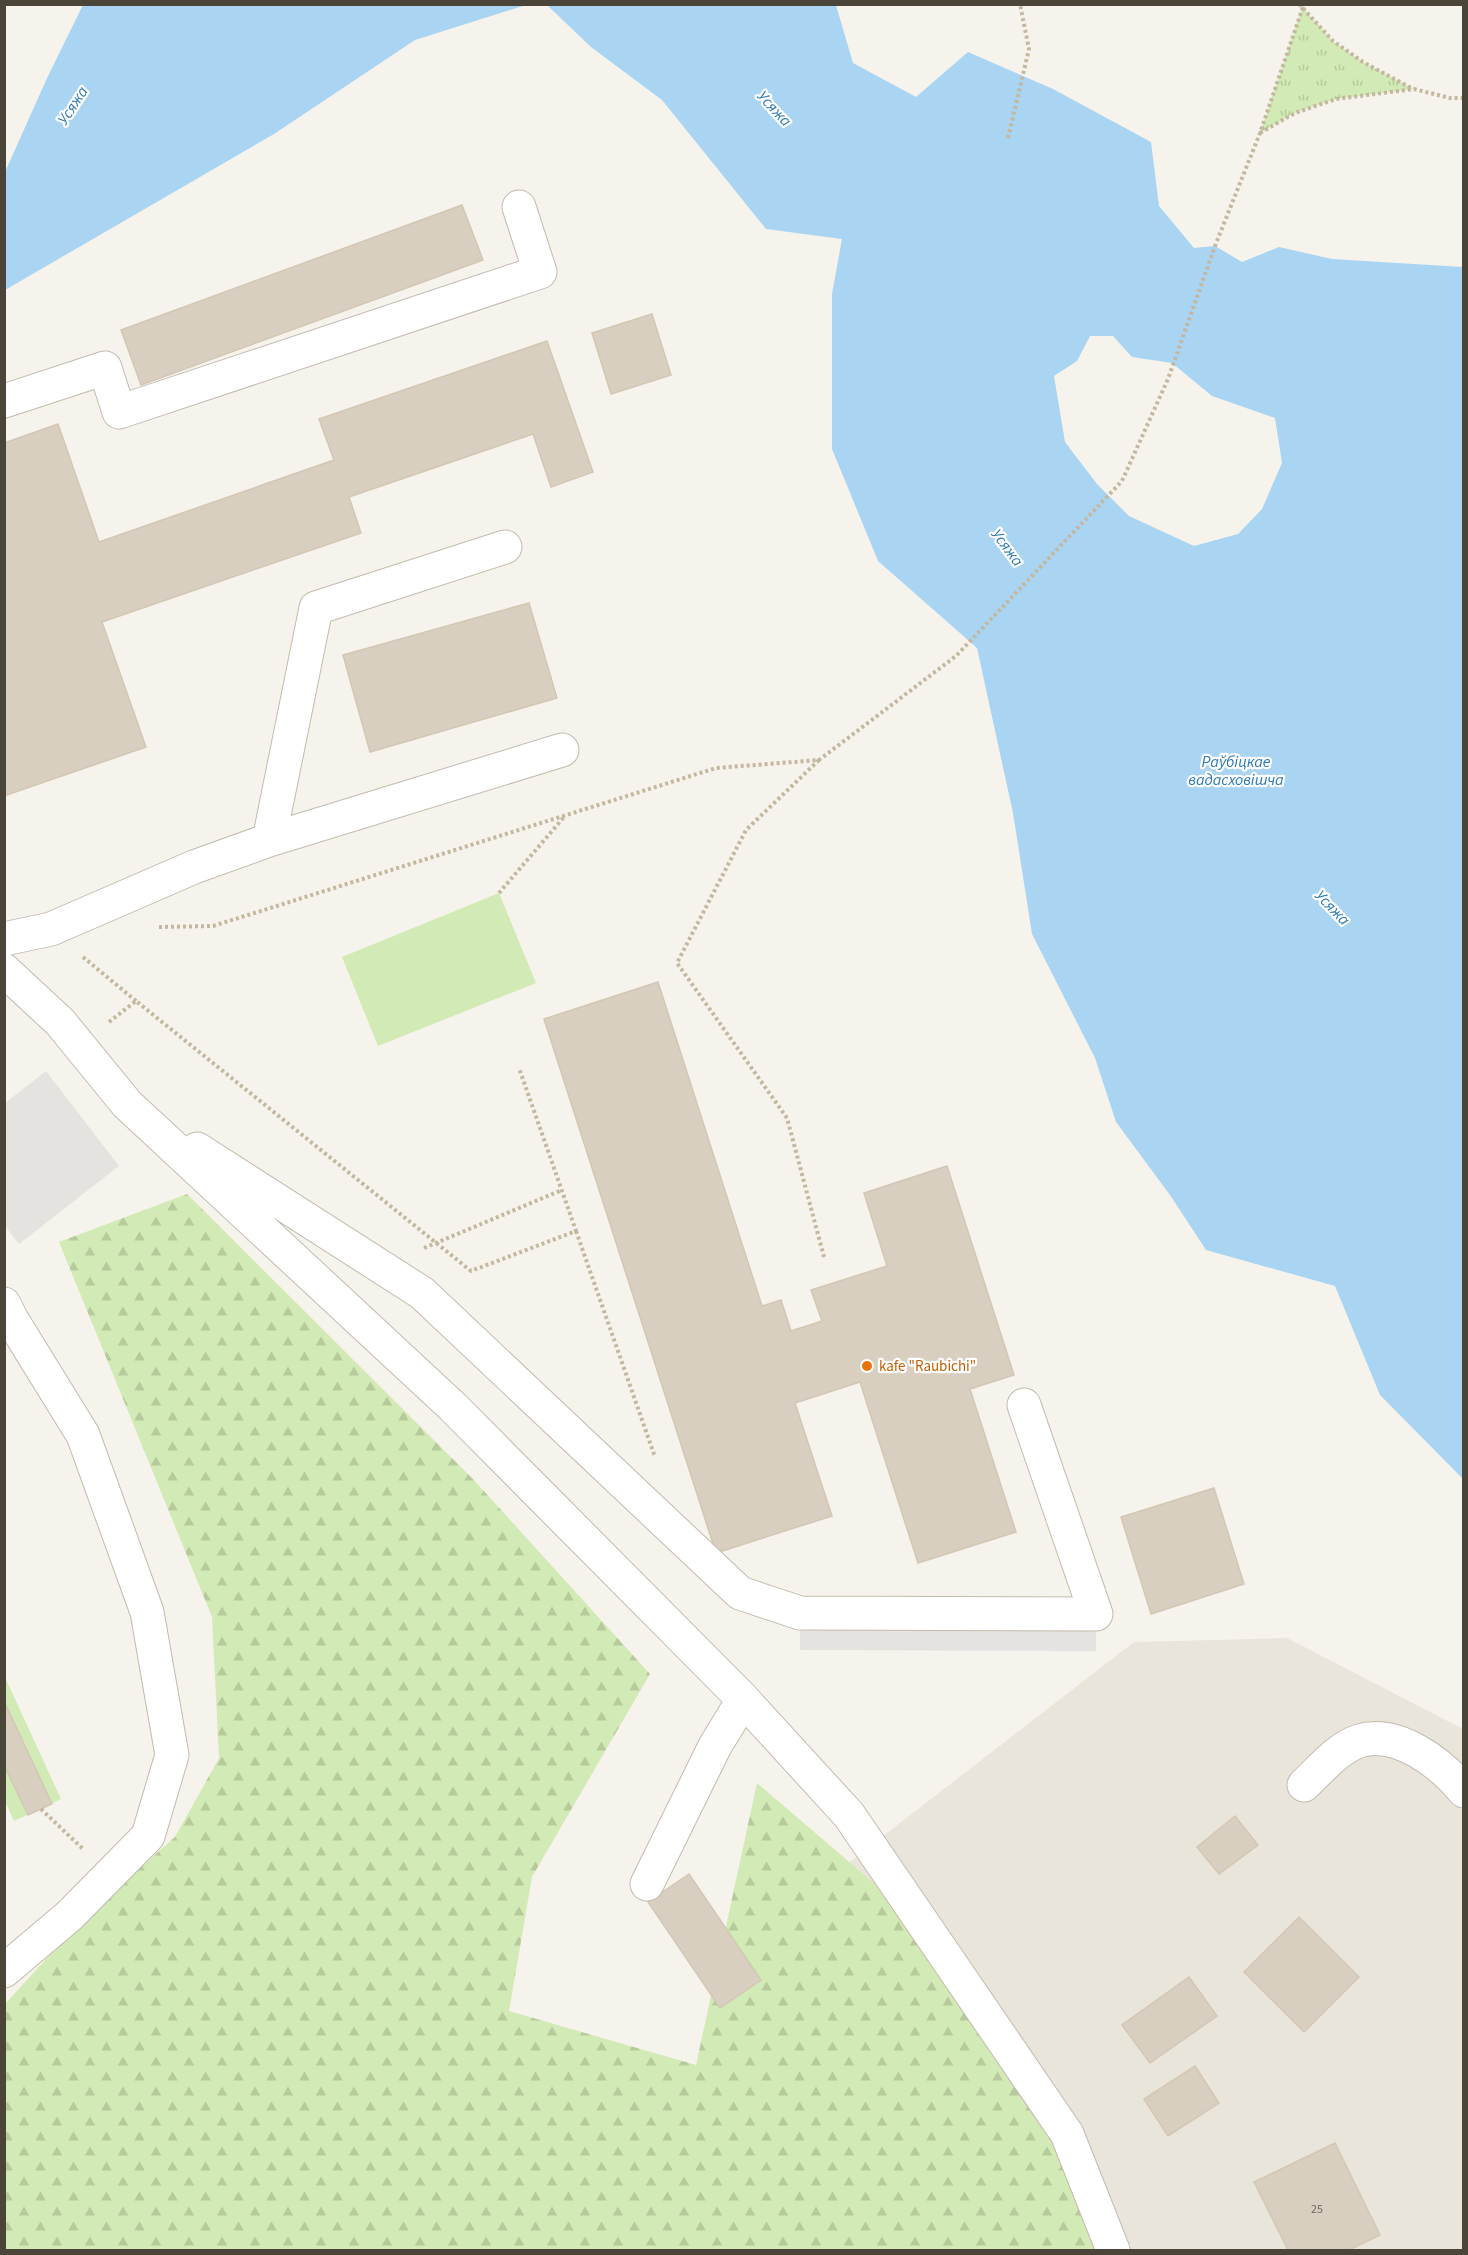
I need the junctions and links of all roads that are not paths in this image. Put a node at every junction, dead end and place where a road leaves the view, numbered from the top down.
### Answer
1 (519, 207) dead end
2 (4, 401) edge
3 (505, 547) dead end
4 (562, 750) dead end
5 (269, 840) junction
6 (4, 939) edge
7 (4, 970) edge
8 (127, 1104) junction
9 (4, 1304) edge
10 (1024, 1405) dead end
11 (743, 1700) junction
12 (1304, 1785) dead end
13 (1464, 1791) edge
14 (647, 1884) dead end
15 (4, 1971) edge
16 (1113, 2250) edge

1 - 2 street
3 - 5 street
4 - 5 street
5 - 6 street
7 - 8 street
8 - 10 street
8 - 11 street
9 - 15 street
11 - 14 street
11 - 16 street
12 - 13 street

